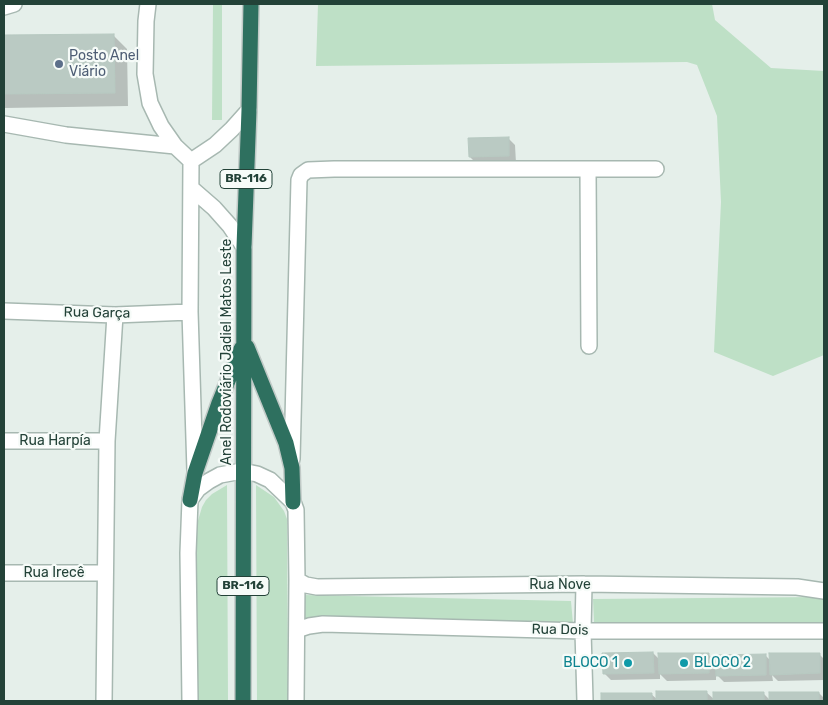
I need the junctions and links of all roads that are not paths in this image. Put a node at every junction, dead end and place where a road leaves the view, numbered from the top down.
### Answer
1 (14, 4) edge
2 (148, 4) edge
3 (251, 4) edge
4 (4, 8) edge
5 (249, 110) junction
6 (4, 124) edge
7 (175, 146) junction
8 (191, 161) junction
9 (656, 169) dead end
10 (588, 170) junction
11 (191, 188) junction
12 (244, 247) junction
13 (4, 311) edge
14 (190, 312) junction
15 (115, 315) junction
16 (244, 341) junction
17 (589, 346) dead end
18 (4, 441) edge
19 (107, 441) junction
20 (292, 468) junction
21 (242, 471) junction
22 (195, 473) junction
23 (190, 500) junction
24 (294, 502) junction
25 (104, 573) junction
26 (4, 574) edge
27 (297, 580) junction
28 (584, 584) junction
29 (824, 591) edge
30 (297, 630) junction
31 (583, 630) junction
32 (824, 631) edge
33 (104, 701) edge
34 (190, 701) edge
35 (243, 701) edge
36 (296, 701) edge
37 (585, 701) edge

1 - 4 street
2 - 7 street
3 - 5 highway, Anel Rodoviário Jadiel Matos Leste / BR-116
5 - 8 street
5 - 12 highway, Anel Rodoviário Jadiel Matos Leste / BR-116
6 - 7 street
7 - 8 street
8 - 11 street
9 - 10 street
10 - 17 street
10 - 20 street
11 - 12 street
11 - 14 street
12 - 16 highway, Anel Rodoviário Jadiel Matos Leste / BR-116
13 - 15 street, Rua Garça
14 - 15 street, Rua Garça
14 - 22 street
15 - 19 street
16 - 20 highway
16 - 21 highway, Anel Rodoviário Jadiel Matos Leste / BR-116
16 - 22 highway
18 - 19 street, Rua Harpía
19 - 25 street
20 - 24 highway
21 - 23 street
21 - 24 street
21 - 35 highway, Anel Rodoviário Jadiel Matos Leste / BR-116
22 - 23 highway
23 - 34 street
24 - 27 street
25 - 26 street, Rua Irecê
25 - 33 street
27 - 28 street, Rua Nove
27 - 30 street
28 - 29 street, Rua Nove
28 - 31 street
30 - 31 street, Rua Dois
30 - 36 street
31 - 32 street, Rua Dois
31 - 37 street

